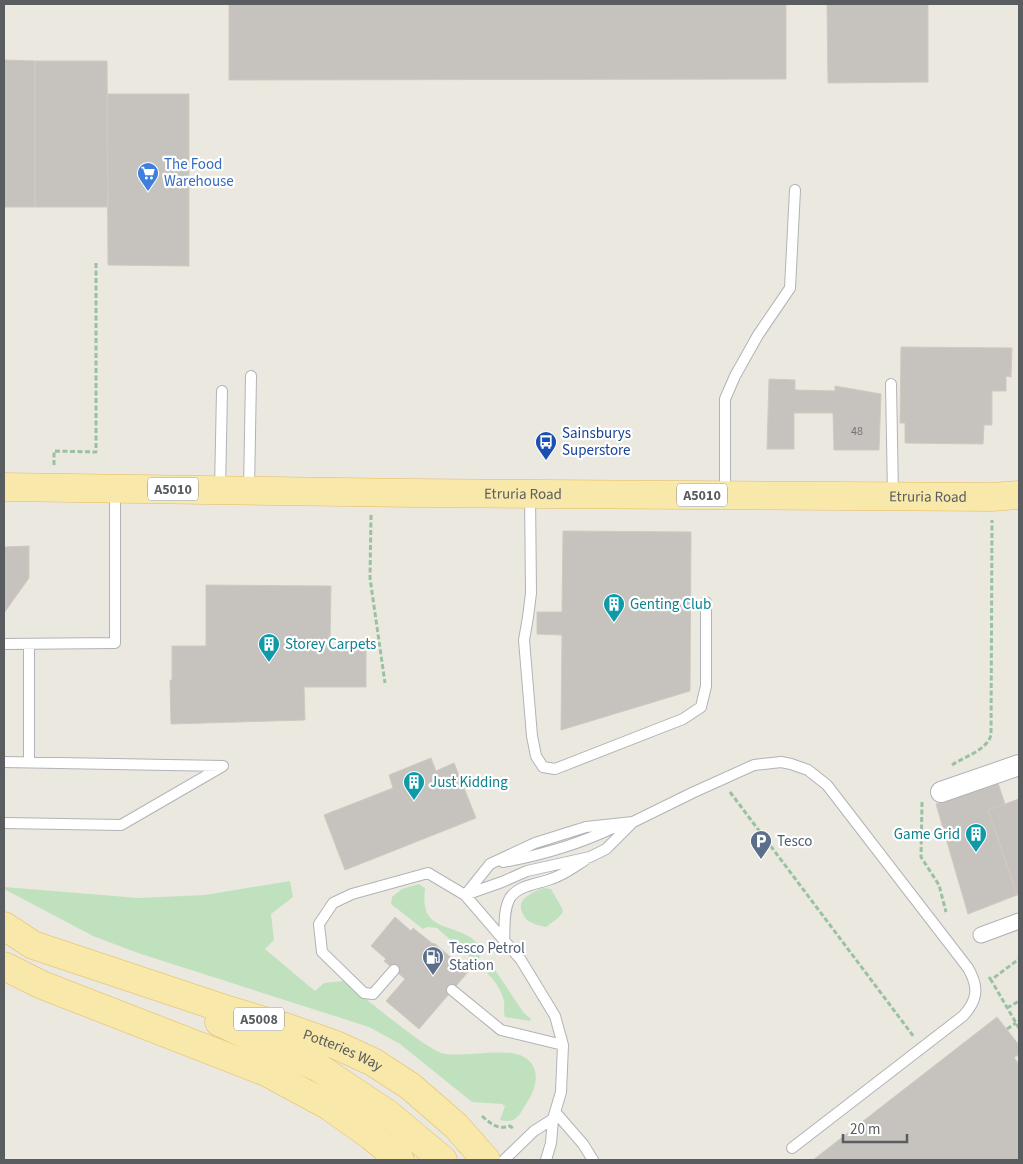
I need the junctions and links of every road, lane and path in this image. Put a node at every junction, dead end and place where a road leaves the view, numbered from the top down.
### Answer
1 (795, 190) dead end
2 (96, 263) dead end
3 (251, 376) dead end
4 (891, 384) dead end
5 (222, 391) dead end
6 (4, 487) edge
7 (54, 488) junction
8 (115, 489) junction
9 (220, 490) junction
10 (249, 490) junction
11 (372, 492) junction
12 (530, 493) junction
13 (724, 495) junction
14 (4, 496) edge
15 (893, 496) junction
16 (1019, 496) edge
17 (992, 497) junction
18 (706, 602) dead end
19 (4, 644) edge
20 (29, 644) junction
21 (385, 683) dead end
22 (4, 762) edge
23 (28, 762) junction
24 (1019, 765) edge
25 (948, 767) dead end
26 (721, 780) junction
27 (932, 793) joint
28 (634, 822) junction
29 (4, 823) edge
30 (590, 857) junction
31 (465, 895) junction
32 (947, 916) dead end
33 (1019, 921) edge
34 (4, 926) edge
35 (981, 935) dead end
36 (504, 941) junction
37 (33, 945) junction
38 (1019, 959) edge
39 (4, 966) edge
40 (394, 970) dead end
41 (986, 972) dead end
42 (991, 980) junction
43 (452, 990) dead end
44 (976, 990) junction
45 (1019, 1001) edge
46 (1007, 1008) junction
47 (1016, 1023) junction
48 (1019, 1028) edge
49 (1007, 1029) dead end
50 (562, 1045) junction
51 (922, 1048) junction
52 (479, 1113) dead end
53 (554, 1116) junction
54 (510, 1126) dead end
55 (792, 1148) dead end
56 (400, 1160) edge
57 (443, 1160) edge
58 (486, 1160) edge
59 (504, 1160) edge
60 (546, 1160) edge
61 (594, 1160) edge

1 - 13 lane
2 - 7 path
3 - 10 lane
4 - 15 lane
5 - 9 lane
6 - 7 main road, Etruria Road / A5010
7 - 8 main road, Etruria Road / A5010
7 - 14 main road, Etruria Road / A5010
8 - 9 main road, Etruria Road / A5010
8 - 20 lane
9 - 10 main road, Etruria Road / A5010
10 - 11 main road, Etruria Road / A5010
11 - 12 main road, Etruria Road / A5010
11 - 21 path
12 - 13 main road, Etruria Road / A5010
12 - 18 lane
13 - 15 main road, Etruria Road / A5010
15 - 17 main road, Etruria Road / A5010
16 - 17 main road, A5010
17 - 25 path
19 - 20 lane
20 - 23 lane
22 - 23 lane
23 - 29 lane
24 - 27 street
26 - 28 lane
26 - 44 lane
26 - 51 path
27 - 32 path
28 - 30 lane
28 - 31 lane
30 - 31 lane
30 - 36 lane
31 - 36 lane
31 - 40 lane
33 - 35 street
34 - 37 main road, Potteries Way / A5008
36 - 50 lane
37 - 57 main road, A5008
37 - 58 main road, Potteries Way / A5008
38 - 42 path
39 - 56 main road
41 - 42 path
42 - 44 path
42 - 46 path
43 - 50 lane
44 - 51 lane
45 - 46 path
46 - 47 path
47 - 48 path
47 - 49 path
50 - 53 lane
51 - 55 lane
52 - 54 path
53 - 59 lane
53 - 60 lane
53 - 61 lane

